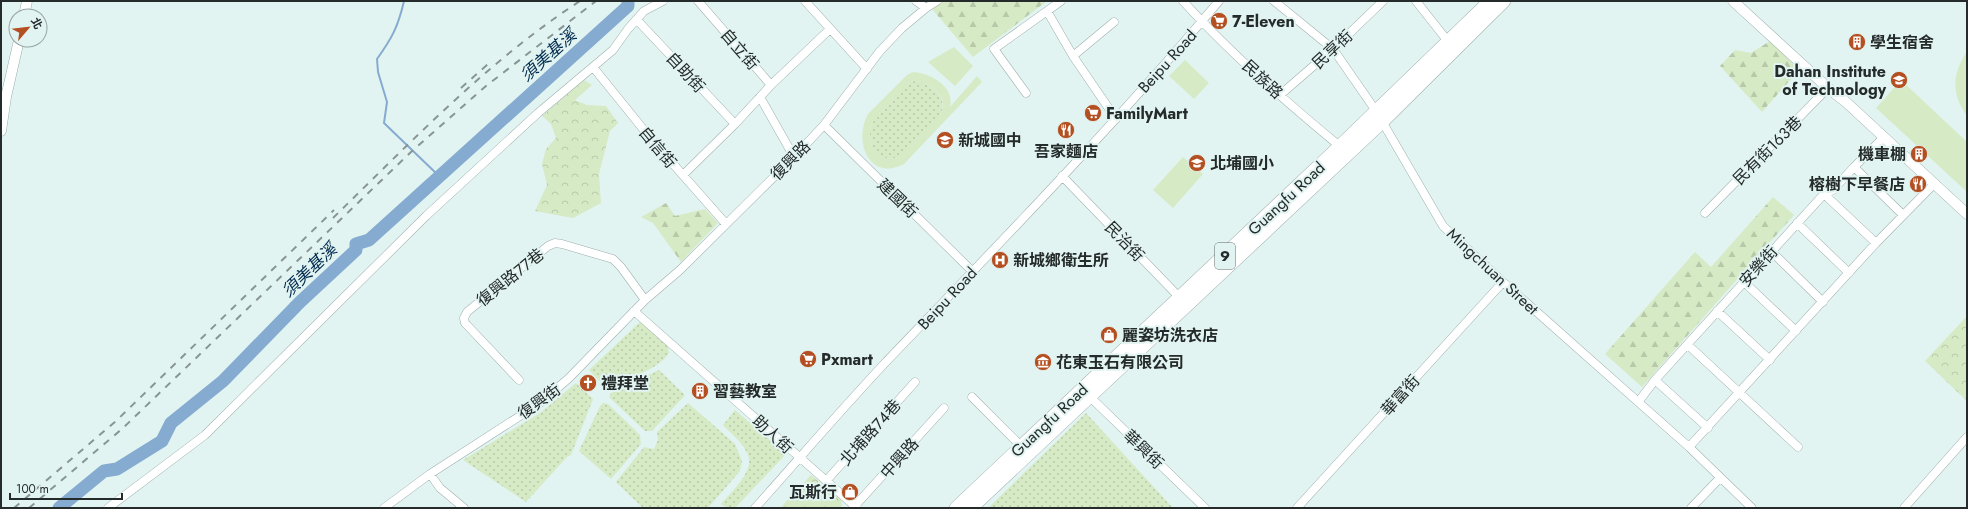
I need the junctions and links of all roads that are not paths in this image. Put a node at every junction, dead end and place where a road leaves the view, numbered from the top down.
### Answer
1 (663, 1) edge
2 (698, 1) edge
3 (805, 1) edge
4 (916, 1) edge
5 (937, 1) edge
6 (1061, 1) edge
7 (1183, 1) edge
8 (1219, 1) edge
9 (1274, 1) edge
10 (1383, 1) edge
11 (1416, 1) edge
12 (1490, 1) edge
13 (1504, 1) edge
14 (1733, 1) edge
15 (926, 8) junction
16 (1047, 11) junction
17 (636, 20) junction
18 (1114, 22) dead end
19 (1202, 22) junction
20 (830, 29) junction
21 (1451, 46) junction
22 (16, 48) edge
23 (1333, 49) junction
24 (1073, 56) junction
25 (593, 67) junction
26 (867, 69) junction
27 (771, 85) junction
28 (1828, 88) junction
29 (1026, 94) dead end
30 (1280, 95) junction
31 (760, 97) junction
32 (1379, 117) junction
33 (1116, 119) junction
34 (735, 124) junction
35 (824, 125) junction
36 (1, 131) edge
37 (1884, 137) junction
38 (1344, 150) junction
39 (794, 157) junction
40 (1854, 167) junction
41 (683, 175) junction
42 (1062, 176) junction
43 (1934, 184) junction
44 (1824, 194) junction
45 (1705, 213) dead end
46 (1967, 214) edge
47 (1903, 215) junction
48 (1797, 223) junction
49 (726, 224) junction
50 (1876, 243) junction
51 (1771, 252) junction
52 (972, 271) junction
53 (1849, 273) junction
54 (1503, 282) junction
55 (1744, 282) junction
56 (645, 300) junction
57 (1183, 301) junction
58 (1823, 302) junction
59 (634, 311) junction
60 (1717, 312) junction
61 (1796, 331) junction
62 (1688, 345) junction
63 (1770, 360) junction
64 (519, 380) dead end
65 (1655, 380) junction
66 (915, 382) dead end
67 (1741, 392) junction
68 (1086, 393) junction
69 (972, 397) dead end
70 (1639, 401) junction
71 (944, 408) dead end
72 (1708, 428) junction
73 (1967, 437) edge
74 (1021, 446) junction
75 (1689, 447) junction
76 (1798, 447) dead end
77 (800, 458) junction
78 (430, 474) junction
79 (1720, 478) junction
80 (826, 481) junction
81 (855, 507) edge
82 (108, 508) edge
83 (384, 508) edge
84 (464, 508) edge
85 (756, 508) edge
86 (956, 508) edge
87 (971, 508) edge
88 (1205, 508) edge
89 (1297, 508) edge
90 (1691, 508) edge
91 (1752, 508) edge
92 (1904, 508) edge

1 - 17 street
2 - 27 street, 自立街
3 - 20 street
4 - 15 street
5 - 15 street, 復興路
6 - 16 street
7 - 19 street, 民族路
8 - 19 street, Beipu Road
9 - 23 street, Mingchuan Street
10 - 23 street, 民享街
11 - 21 street
12 - 21 main road, Guangfu Road / 9
13 - 21 main road, Guangfu Road / 9
14 - 28 street
15 - 26 street, 復興路
16 - 24 street
16 - 29 street
17 - 25 street
17 - 34 street, 自助街
18 - 24 street
19 - 30 street, 民族路
19 - 33 street, Beipu Road
20 - 26 street
20 - 27 street
21 - 32 main road, Guangfu Road / 9
22 - 36 street
23 - 30 street, 民享街
23 - 32 street, Mingchuan Street
24 - 33 street
25 - 41 street, 自信街
25 - 82 street
26 - 35 street, 復興路
27 - 31 street, 自立街
28 - 37 street
28 - 45 street, 民有街163巷
30 - 38 street, 民族路
31 - 34 street, 自立街
31 - 39 street
32 - 38 main road, Guangfu Road / 9
32 - 54 street, Mingchuan Street
33 - 42 street, Beipu Road
34 - 41 street, 自立街
35 - 39 street, 復興路
35 - 52 street, 建國街
37 - 40 street, 安樂街
37 - 43 street
38 - 57 main road, Guangfu Road / 9
39 - 49 street, 復興路
40 - 44 street, 安樂街
40 - 47 street
41 - 49 street, 自信街
42 - 52 street, Beipu Road
42 - 57 street, 民治街
43 - 46 street
43 - 47 street
44 - 48 street, 安樂街
44 - 50 street
47 - 50 street
48 - 51 street, 安樂街
48 - 53 street
49 - 56 street, 復興路
50 - 53 street
51 - 55 street, 安樂街
51 - 58 street
52 - 77 street, Beipu Road
53 - 58 street
54 - 70 street, Mingchuan Street
54 - 89 street, 華富街
55 - 60 street, 安樂街
55 - 61 street
56 - 59 street, 復興路
56 - 64 street, 復興路77巷
57 - 68 main road, Guangfu Road / 9
58 - 61 street
59 - 77 street, 助人街
59 - 78 street, 復興街
60 - 62 street, 安樂街
60 - 63 street
61 - 63 street
62 - 65 street, 安樂街
62 - 67 street
63 - 67 street
65 - 70 street, 安樂街
65 - 72 street
66 - 80 street, 北埔路74巷
67 - 72 street
67 - 76 street
68 - 74 main road, Guangfu Road / 9
68 - 87 main road, Guangfu Road / 9
68 - 88 street, 華興街
69 - 74 street
70 - 75 street, Mingchuan Street
71 - 81 street, 中興路
72 - 75 street
73 - 92 street
74 - 86 main road, Guangfu Road / 9
75 - 79 street, Mingchuan Street
77 - 80 street, 助人街
77 - 85 street, Beipu Road
78 - 83 street, 復興街
78 - 84 street
79 - 90 street
79 - 91 street, Mingchuan Street
80 - 81 street, 助人街

